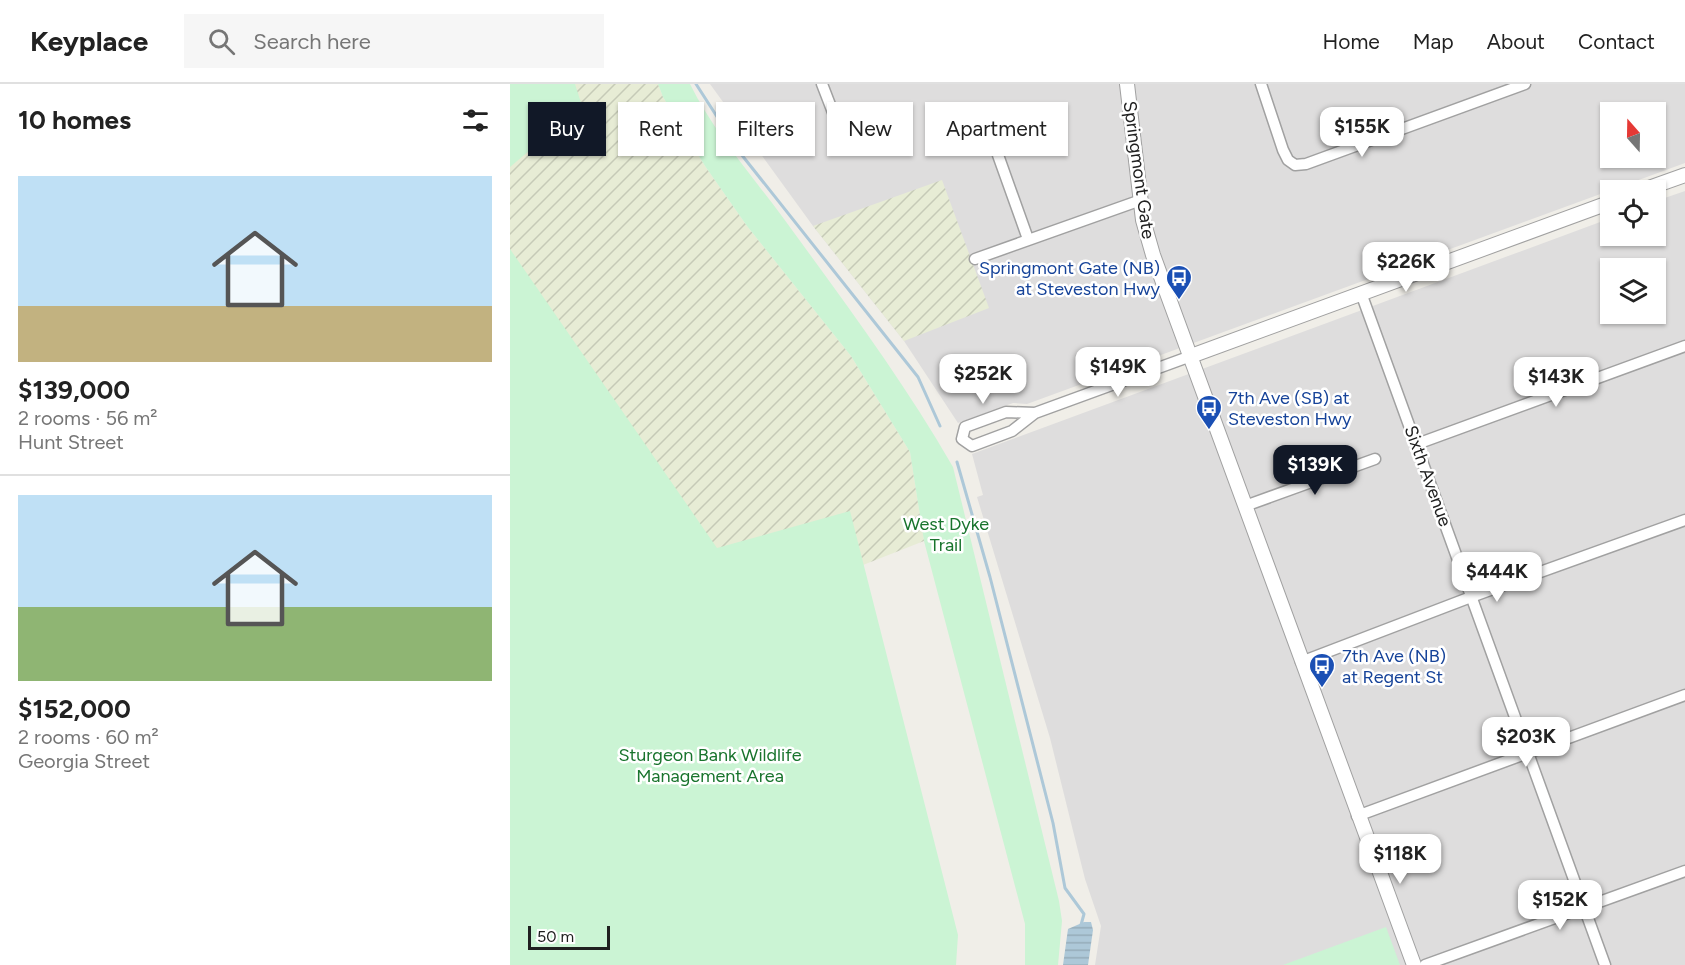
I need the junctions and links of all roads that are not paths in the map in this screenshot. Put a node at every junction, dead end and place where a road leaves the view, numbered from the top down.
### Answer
1 (822, 84) edge
2 (1127, 84) edge
3 (1261, 84) edge
4 (1525, 84) edge
5 (829, 102) edge
6 (998, 156) edge
7 (1685, 175) edge
8 (1666, 182) edge
9 (1141, 200) junction
10 (1600, 206) edge
11 (1028, 239) junction
12 (975, 259) dead end
13 (1361, 293) junction
14 (1685, 346) edge
15 (1191, 356) junction
16 (1035, 412) junction
17 (1417, 444) junction
18 (1375, 459) dead end
19 (1245, 506) junction
20 (1685, 520) edge
21 (1471, 597) junction
22 (1301, 662) junction
23 (1685, 695) edge
24 (1528, 752) junction
25 (1357, 816) junction
26 (1685, 871) edge
27 (1584, 907) junction
28 (1414, 965) edge
29 (1425, 965) edge
30 (1605, 965) edge

1 - 5 street
2 - 9 street, Springmont Gate
3 - 4 street
6 - 11 street
7 - 8 street
9 - 11 street
9 - 15 street, Springmont Gate
10 - 13 street
11 - 12 street
13 - 15 street
13 - 17 street, Sixth Avenue
14 - 17 street
15 - 16 street
15 - 19 street, Springmont Gate
16 - 16 street
17 - 21 street, Sixth Avenue
18 - 19 street
19 - 22 street, Springmont Gate
20 - 21 street
21 - 22 street
21 - 24 street, Sixth Avenue
22 - 25 street, Springmont Gate
23 - 24 street
24 - 25 street
24 - 27 street, Sixth Avenue
25 - 28 street, Springmont Gate
26 - 27 street
27 - 29 street
27 - 30 street, Sixth Avenue

